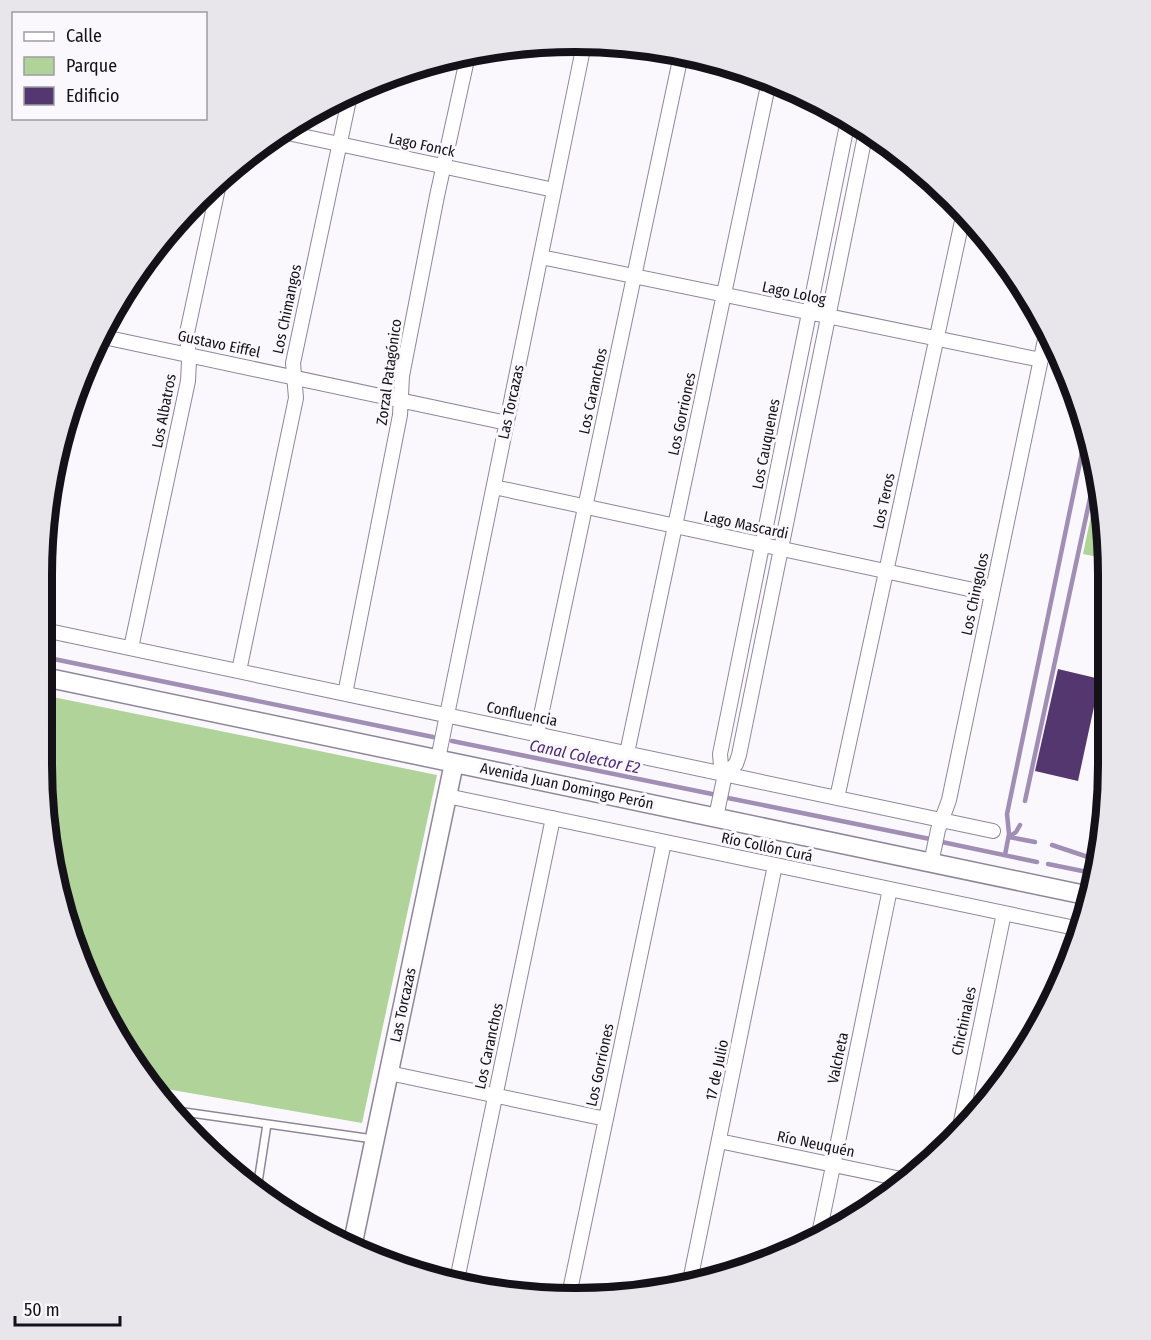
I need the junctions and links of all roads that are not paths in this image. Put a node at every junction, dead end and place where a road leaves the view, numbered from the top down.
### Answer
1 (582, 52) edge
2 (679, 63) edge
3 (466, 65) edge
4 (767, 89) edge
5 (348, 104) edge
6 (846, 129) edge
7 (295, 135) edge
8 (864, 140) edge
9 (340, 144) junction
10 (443, 166) junction
11 (554, 190) junction
12 (216, 196) edge
13 (962, 223) edge
14 (541, 257) junction
15 (634, 276) junction
16 (724, 295) junction
17 (809, 313) junction
18 (828, 316) junction
19 (109, 338) edge
20 (936, 339) junction
21 (1044, 343) edge
22 (188, 354) junction
23 (1041, 360) junction
24 (293, 377) junction
25 (401, 400) junction
26 (507, 423) junction
27 (494, 487) junction
28 (585, 507) junction
29 (675, 526) junction
30 (762, 545) junction
31 (781, 549) junction
32 (886, 571) junction
33 (992, 594) junction
34 (52, 632) edge
35 (131, 648) junction
36 (239, 671) junction
37 (52, 679) edge
38 (345, 694) junction
39 (447, 715) junction
40 (537, 734) junction
41 (627, 753) junction
42 (446, 761) junction
43 (725, 774) junction
44 (447, 796) junction
45 (837, 798) junction
46 (716, 818) junction
47 (553, 819) junction
48 (942, 820) junction
49 (993, 831) dead end
50 (664, 842) junction
51 (931, 863) junction
52 (776, 865) junction
53 (890, 889) junction
54 (1082, 894) edge
55 (1004, 913) junction
56 (1073, 927) edge
57 (389, 1073) junction
58 (495, 1095) junction
59 (185, 1112) edge
60 (962, 1116) edge
61 (606, 1119) junction
62 (267, 1124) junction
63 (375, 1140) junction
64 (719, 1141) junction
65 (833, 1165) junction
66 (895, 1178) edge
67 (258, 1180) edge
68 (821, 1226) edge
69 (354, 1238) edge
70 (458, 1274) edge
71 (691, 1274) edge
72 (571, 1288) edge

1 - 11 street, Las Torcazas
2 - 15 street, Los Caranchos
3 - 10 street, Zorzal Patagónico
4 - 16 street, Los Gorriones
5 - 9 street, Los Chimangos
6 - 17 street, Los Cauquenes
7 - 9 street, Lago Fonck
8 - 18 street, Los Cauquenes
9 - 10 street, Lago Fonck
9 - 24 street, Los Chimangos
10 - 11 street, Lago Fonck
10 - 25 street, Zorzal Patagónico
11 - 14 street, Las Torcazas
12 - 22 street, Los Albatros
13 - 20 street, Los Teros
14 - 15 street, Lago Lolog
14 - 26 street, Las Torcazas
15 - 16 street, Lago Lolog
15 - 28 street, Los Caranchos
16 - 17 street, Lago Lolog
16 - 29 street, Los Gorriones
17 - 18 street, Lago Lolog
17 - 30 street, Los Cauquenes
18 - 20 street, Lago Lolog
18 - 31 street, Los Cauquenes
19 - 22 street, Gustavo Eiffel
20 - 23 street, Lago Lolog
20 - 32 street, Los Teros
21 - 23 street, Los Chingolos
22 - 24 street, Gustavo Eiffel
22 - 35 street, Los Albatros
23 - 33 street, Los Chingolos
24 - 25 street, Gustavo Eiffel
24 - 36 street, Los Chimangos
25 - 26 street, Gustavo Eiffel
25 - 38 street, Zorzal Patagónico
26 - 27 street, Las Torcazas
27 - 28 street, Lago Mascardi
27 - 39 street, Las Torcazas
28 - 29 street, Lago Mascardi
28 - 40 street, Los Caranchos
29 - 30 street, Lago Mascardi
29 - 41 street, Los Gorriones
30 - 31 street, Lago Mascardi
30 - 43 street, Los Cauquenes
31 - 32 street, Lago Mascardi
31 - 43 street, Los Cauquenes
32 - 33 street, Lago Mascardi
32 - 45 street, Los Teros
33 - 48 street, Los Chingolos
34 - 35 street, Confluencia
35 - 36 street, Confluencia
36 - 38 street, Confluencia
37 - 42 street, Avenida Juan Domingo Perón
38 - 39 street, Confluencia
39 - 40 street, Confluencia
39 - 42 street, Las Torcazas
40 - 41 street, Confluencia
41 - 43 street, Confluencia
42 - 44 street, Las Torcazas
42 - 46 street, Avenida Juan Domingo Perón
43 - 45 street, Confluencia
43 - 46 street, Los Cauquenes
44 - 47 street, Río Collón Curá
44 - 57 street, Las Torcazas
45 - 48 street, Confluencia
46 - 51 street, Avenida Juan Domingo Perón
47 - 50 street, Río Collón Curá
47 - 58 street, Los Caranchos
48 - 49 street, Confluencia
48 - 51 street, Los Chingolos
50 - 52 street, Río Collón Curá
50 - 61 street, Los Gorriones
51 - 54 street, Avenida Juan Domingo Perón
52 - 53 street, Río Collón Curá
52 - 64 street, 17 de Julio
53 - 55 street, Río Collón Curá
53 - 65 street, Valcheta
55 - 56 street, Río Collón Curá
55 - 60 street, Chichinales
57 - 58 street
57 - 63 street, Las Torcazas
58 - 61 street
58 - 70 street, Los Caranchos
59 - 62 lane
61 - 72 street, Los Gorriones
62 - 63 lane
62 - 67 lane
63 - 69 street, Las Torcazas
64 - 65 street, Río Neuquén
64 - 71 street, 17 de Julio
65 - 66 street, Río Neuquén
65 - 68 street, Valcheta

